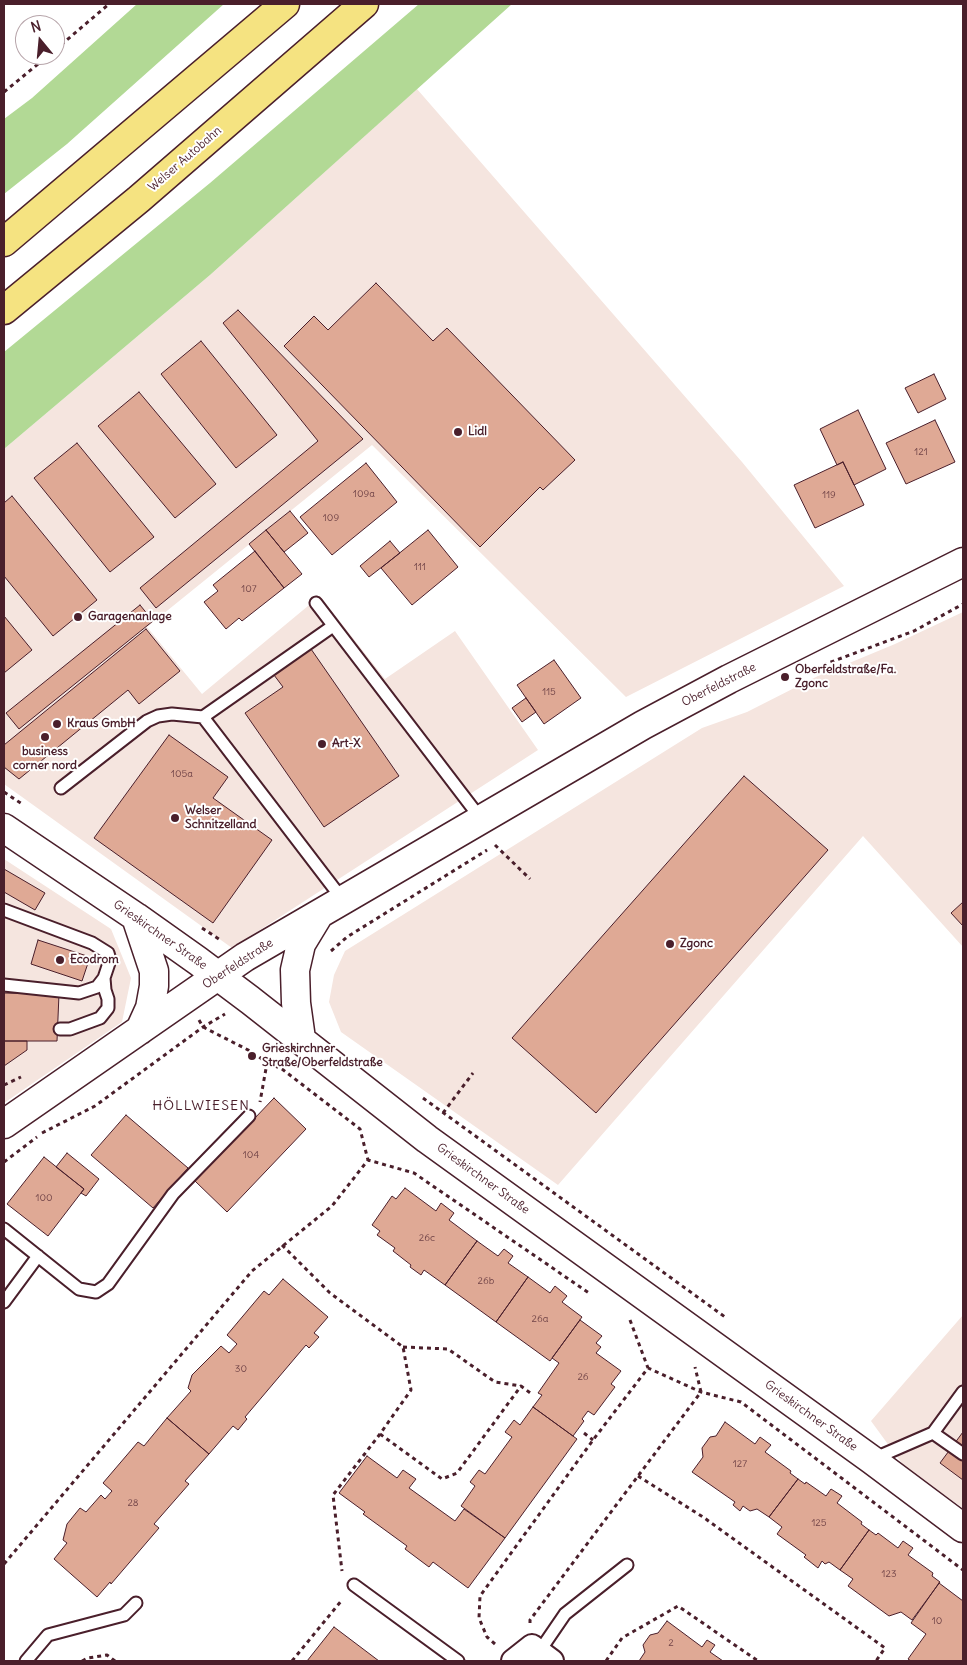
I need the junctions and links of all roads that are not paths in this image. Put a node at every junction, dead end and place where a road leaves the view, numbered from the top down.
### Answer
1 (285, 4) edge
2 (364, 4) edge
3 (4, 242) edge
4 (4, 310) edge
5 (963, 562) edge
6 (316, 603) dead end
7 (333, 626) junction
8 (203, 717) junction
9 (61, 788) dead end
10 (481, 819) junction
11 (4, 828) edge
12 (332, 906) junction
13 (4, 910) edge
14 (136, 917) junction
15 (218, 976) junction
16 (104, 978) junction
17 (4, 985) edge
18 (60, 1029) dead end
19 (140, 1030) junction
20 (301, 1039) junction
21 (249, 1116) road end
22 (4, 1124) edge
23 (4, 1229) edge
24 (38, 1256) junction
25 (4, 1302) edge
26 (963, 1392) edge
27 (933, 1432) junction
28 (963, 1454) edge
29 (872, 1460) junction
30 (963, 1528) edge
31 (627, 1565) dead end
32 (354, 1585) road end
33 (136, 1603) dead end
34 (530, 1656) edge
35 (26, 1661) edge
36 (458, 1661) edge

1 - 3 highway
2 - 4 highway, Welser Autobahn
5 - 10 main road, Oberfeldstraße
6 - 7 lane
7 - 8 lane
7 - 10 lane
8 - 9 lane
8 - 12 lane
10 - 12 main road, Oberfeldstraße
11 - 14 main road, Grieskirchner Straße
12 - 15 main road, Oberfeldstraße
12 - 20 main road
13 - 16 lane
14 - 15 main road, Grieskirchner Straße
14 - 19 main road
15 - 19 main road, Oberfeldstraße
15 - 20 main road, Grieskirchner Straße
16 - 17 lane
16 - 18 lane
19 - 22 main road, Oberfeldstraße
20 - 29 main road, Grieskirchner Straße
21 - 24 lane
23 - 24 lane
24 - 25 lane
26 - 27 lane
27 - 28 lane
27 - 29 lane
29 - 30 main road, Grieskirchner Straße
31 - 34 lane
32 - 36 lane
33 - 35 lane

